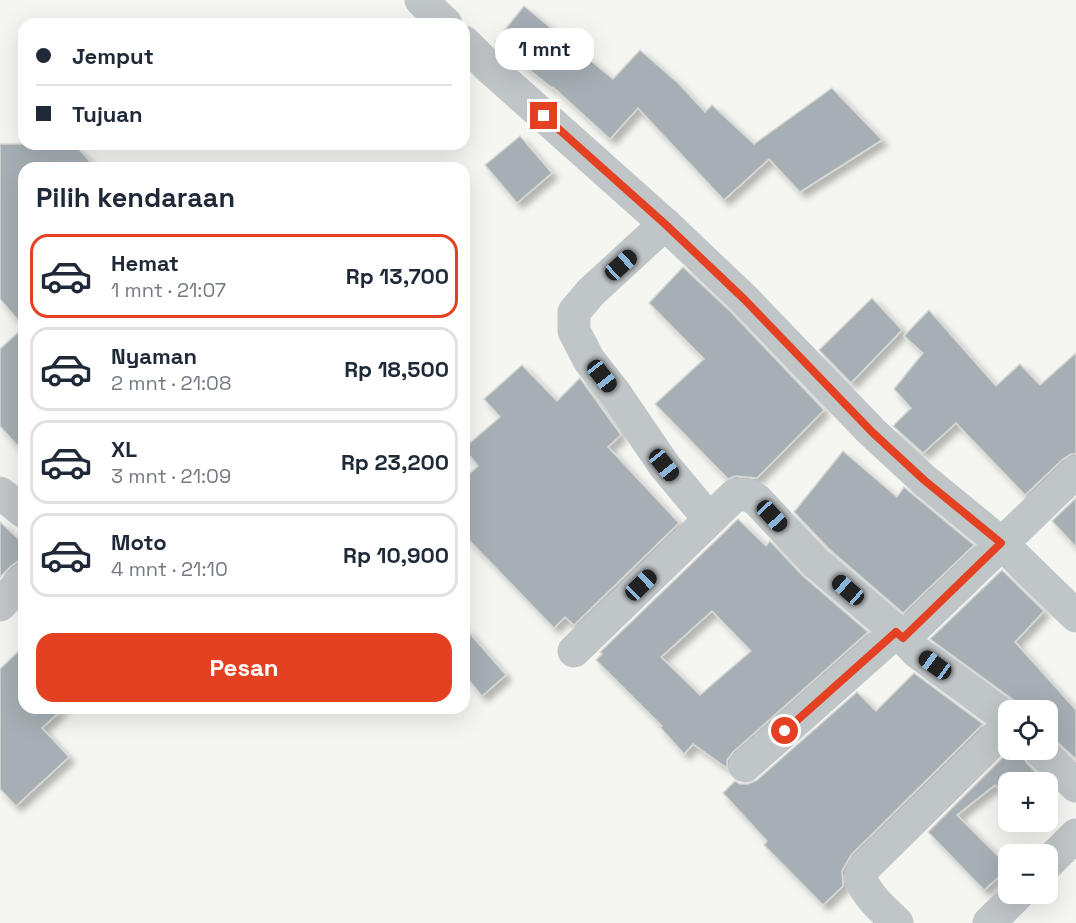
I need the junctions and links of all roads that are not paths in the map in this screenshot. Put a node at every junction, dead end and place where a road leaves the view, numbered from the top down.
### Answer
1 (421, 0) edge
2 (440, 18) edge
3 (470, 48) edge
4 (665, 224) junction
5 (1076, 472) edge
6 (0, 493) edge
7 (18, 507) edge
8 (709, 519) junction
9 (1001, 543) junction
10 (18, 586) edge
11 (0, 605) edge
12 (1076, 616) edge
13 (900, 635) junction
14 (574, 651) dead end
15 (998, 712) edge
16 (998, 736) edge
17 (1050, 760) edge
18 (745, 766) dead end
19 (1076, 786) edge
20 (1076, 835) edge
21 (1058, 853) edge
22 (1007, 904) edge
23 (897, 923) edge
24 (989, 923) edge

1 - 2 street
3 - 4 street
4 - 8 street
4 - 9 street
5 - 9 street
6 - 7 street
8 - 13 street
8 - 14 street
9 - 12 street
9 - 13 street
10 - 11 street
13 - 15 street
13 - 18 street
16 - 23 street
17 - 19 street
20 - 21 street
22 - 24 street

